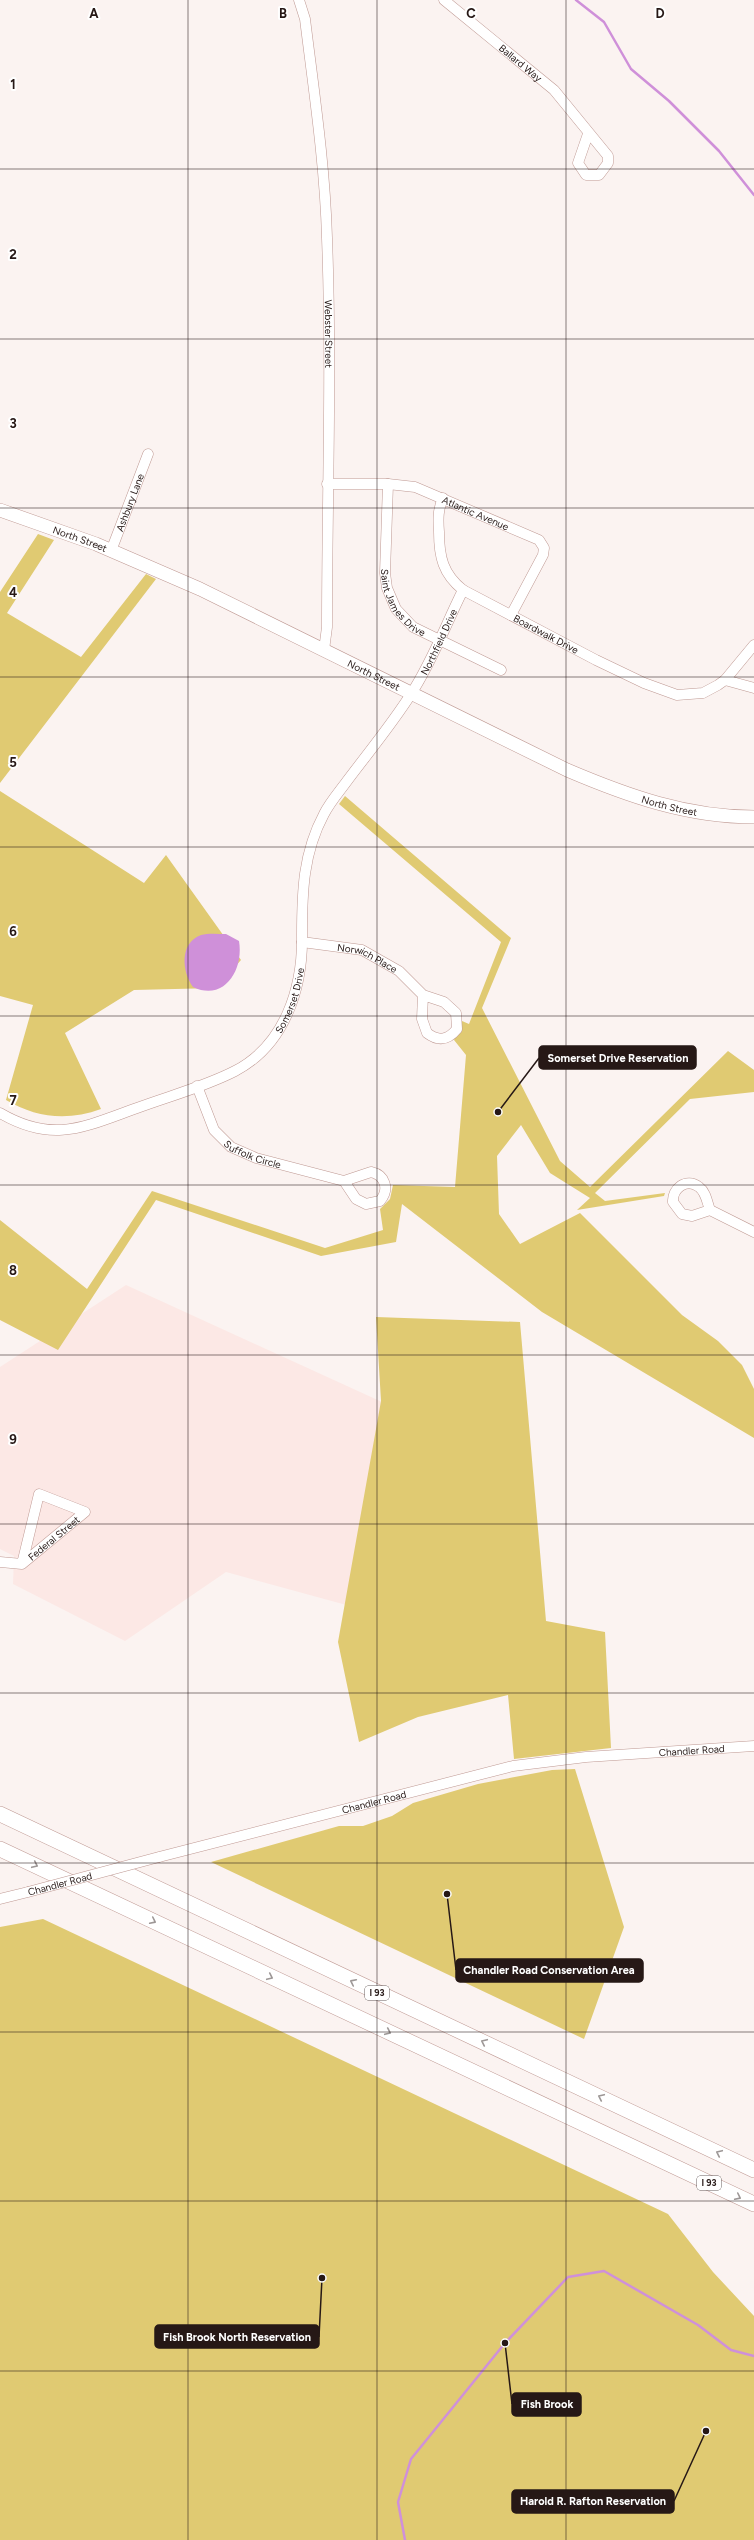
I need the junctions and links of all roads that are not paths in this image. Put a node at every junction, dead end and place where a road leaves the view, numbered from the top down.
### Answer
1 (299, 0) edge
2 (444, 0) edge
3 (588, 134) dead end
4 (148, 454) dead end
5 (327, 484) junction
6 (388, 484) junction
7 (443, 498) junction
8 (0, 510) edge
9 (111, 551) junction
10 (463, 590) junction
11 (511, 615) junction
12 (439, 639) junction
13 (754, 646) edge
14 (324, 650) junction
15 (501, 670) dead end
16 (725, 680) junction
17 (754, 688) edge
18 (412, 694) junction
19 (754, 817) edge
20 (302, 942) junction
21 (423, 995) junction
22 (197, 1086) junction
23 (0, 1113) edge
24 (344, 1181) dead end
25 (710, 1210) dead end
26 (754, 1232) edge
27 (0, 1562) edge
28 (22, 1564) junction
29 (754, 1746) edge
30 (0, 1814) edge
31 (0, 1849) edge
32 (0, 1899) edge
33 (754, 2170) edge
34 (754, 2204) edge

1 - 5 street, Webster Street
2 - 3 street, Ballard Way
4 - 9 street, Ashbury Lane
5 - 6 street, Atlantic Avenue
5 - 14 street, Webster Street
6 - 7 street, Atlantic Avenue
6 - 12 street, Saint James Drive
7 - 10 street, Boardwalk Drive
7 - 11 street, Atlantic Avenue
8 - 9 main road, North Street
9 - 14 main road, North Street
10 - 11 street, Boardwalk Drive
10 - 12 street, Northfield Drive
11 - 16 street, Boardwalk Drive
12 - 15 street, Saint James Drive
12 - 18 street, Northfield Drive
13 - 16 street, Boardwalk Drive
14 - 18 main road, North Street
16 - 17 street
18 - 19 main road, North Street
18 - 20 street, Somerset Drive
20 - 21 street, Norwich Place
20 - 22 street, Somerset Drive
21 - 21 street, Norwich Place
22 - 23 street, Somerset Drive
22 - 24 street, Suffolk Circle
25 - 26 street
27 - 28 street, Federal Street
28 - 28 street, Federal Street
29 - 32 street, Chandler Road, bridge
33 -> 30 highway, I 93
31 -> 34 highway, I 93

